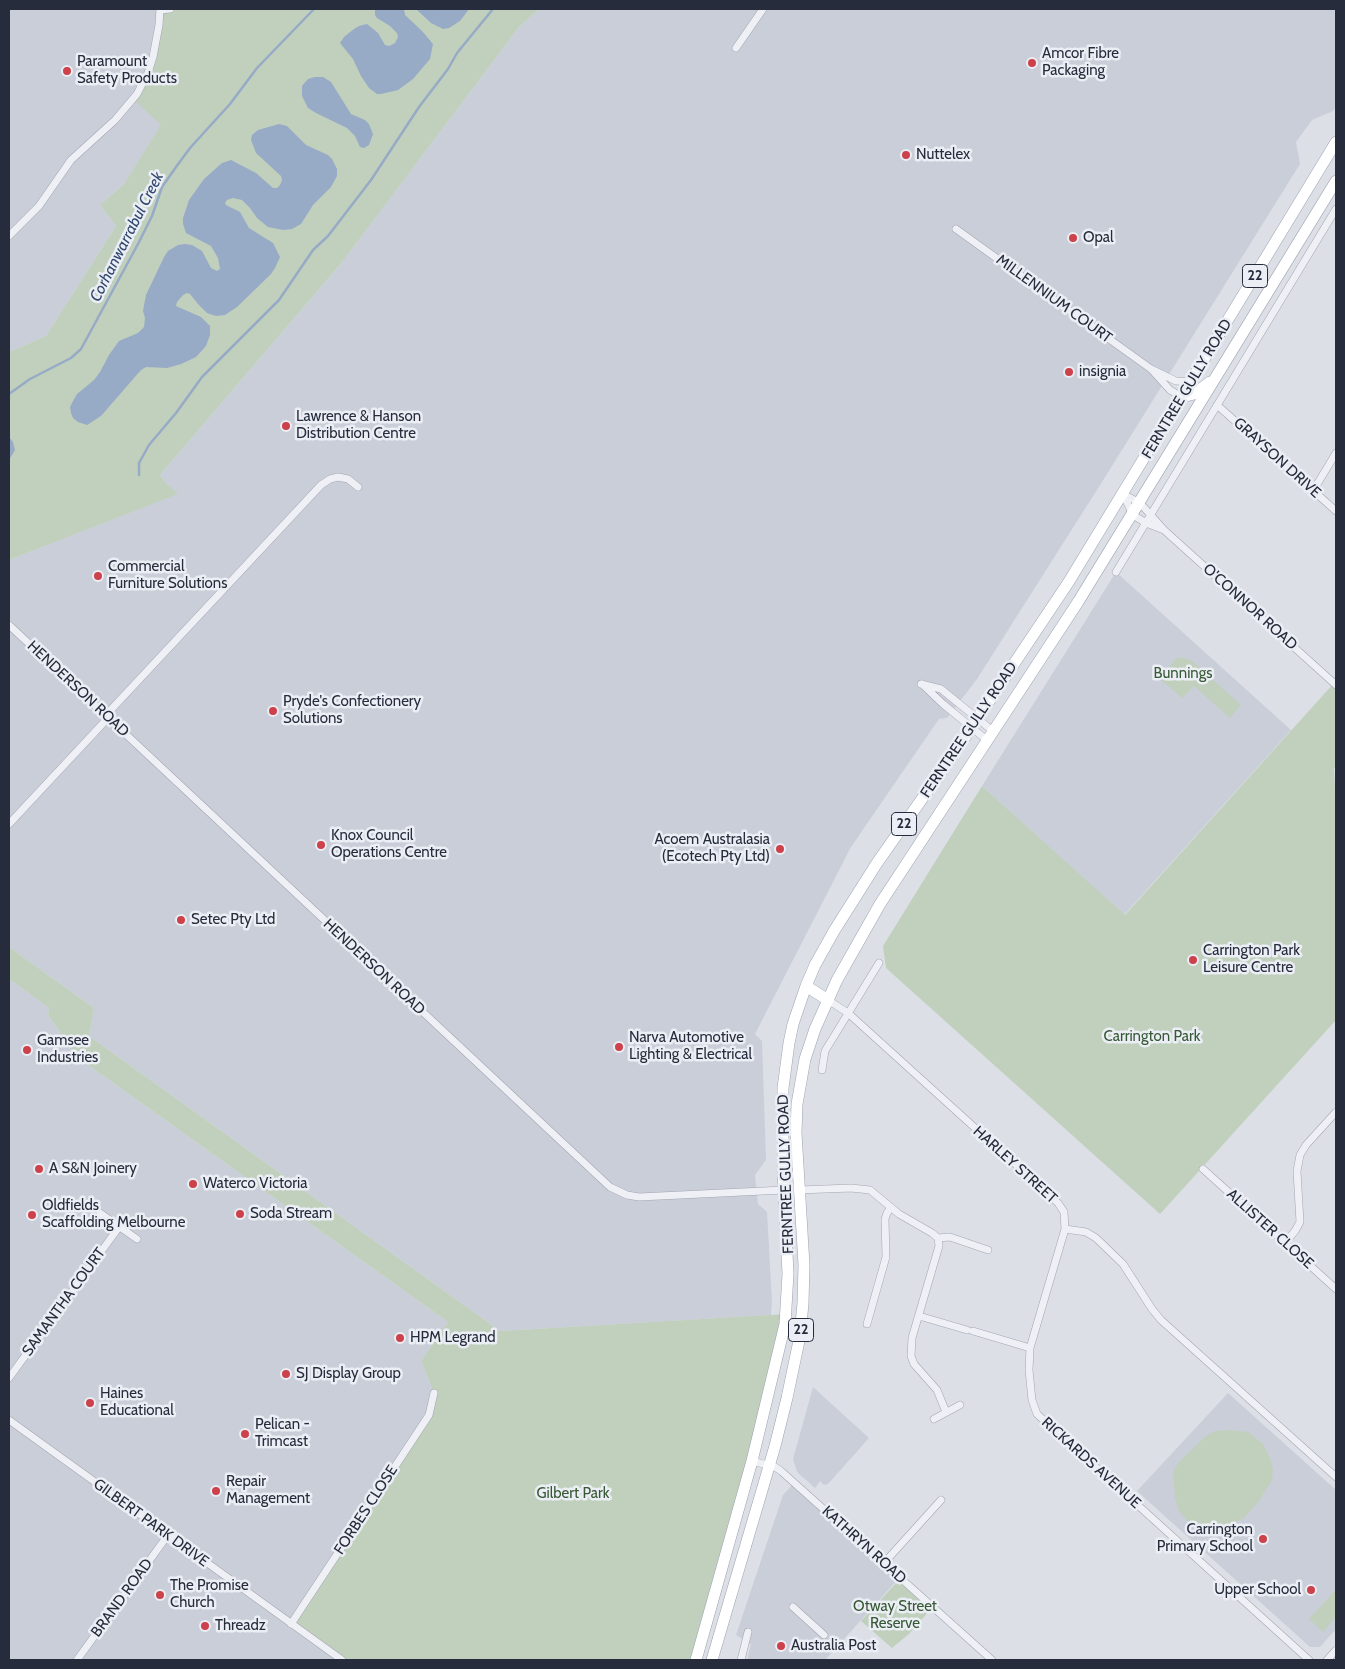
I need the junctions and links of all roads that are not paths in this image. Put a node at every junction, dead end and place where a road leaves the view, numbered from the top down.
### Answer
1 (160, 9) edge
2 (170, 9) edge
3 (763, 9) edge
4 (736, 48) dead end
5 (1336, 143) edge
6 (1332, 157) edge
7 (1336, 181) edge
8 (1336, 209) edge
9 (956, 229) dead end
10 (10, 234) edge
11 (1151, 369) junction
12 (1217, 376) junction
13 (1190, 382) junction
14 (1182, 397) junction
15 (1217, 405) junction
16 (1336, 453) edge
17 (358, 487) dead end
18 (1313, 491) junction
19 (1123, 494) junction
20 (1140, 503) junction
21 (1336, 511) edge
22 (1151, 514) junction
23 (1133, 515) junction
24 (1146, 523) junction
25 (1164, 530) junction
26 (1116, 572) dead end
27 (9, 626) edge
28 (1336, 685) edge
29 (107, 716) junction
30 (975, 723) junction
31 (991, 736) junction
32 (9, 824) edge
33 (879, 963) dead end
34 (806, 986) junction
35 (828, 1000) junction
36 (848, 1014) junction
37 (822, 1070) dead end
38 (1336, 1112) edge
39 (1203, 1169) dead end
40 (784, 1190) junction
41 (799, 1190) junction
42 (891, 1207) junction
43 (100, 1213) dead end
44 (119, 1227) junction
45 (1065, 1229) junction
46 (938, 1238) junction
47 (137, 1239) dead end
48 (1285, 1242) junction
49 (988, 1250) dead end
50 (1336, 1289) edge
51 (919, 1316) junction
52 (866, 1324) dead end
53 (1030, 1348) junction
54 (9, 1378) edge
55 (434, 1393) dead end
56 (960, 1405) dead end
57 (946, 1412) junction
58 (934, 1419) dead end
59 (9, 1420) edge
60 (752, 1461) junction
61 (769, 1466) junction
62 (1336, 1477) edge
63 (942, 1500) dead end
64 (168, 1535) junction
65 (884, 1563) junction
66 (793, 1607) dead end
67 (708, 1616) junction
68 (723, 1620) junction
69 (291, 1624) junction
70 (748, 1632) dead end
71 (824, 1635) dead end
72 (1336, 1650) edge
73 (77, 1660) edge
74 (342, 1660) edge
75 (696, 1660) edge
76 (712, 1660) edge
77 (741, 1660) edge
78 (992, 1660) edge
79 (1309, 1660) edge
80 (1327, 1660) edge

1 - 2 street
1 - 10 street
3 - 4 street
5 - 6 main road, FERNTREE GULLY ROAD / 22
6 - 13 main road, FERNTREE GULLY ROAD / 22
7 - 12 main road, FERNTREE GULLY ROAD / 22
8 - 15 street
9 - 11 street, MILLENNIUM COURT
11 - 13 street, MILLENNIUM COURT
11 - 14 street, MILLENNIUM COURT
12 - 14 main road
12 - 20 main road, FERNTREE GULLY ROAD / 22
13 - 14 main road, FERNTREE GULLY ROAD / 22
14 - 19 main road, FERNTREE GULLY ROAD / 22
15 - 18 street, GRAYSON DRIVE
15 - 22 street
16 - 18 street
17 - 29 street
18 - 21 street, GRAYSON DRIVE
19 - 20 street, O'CONNOR ROAD
19 - 23 street
19 - 30 main road, FERNTREE GULLY ROAD / 22
20 - 22 street, O'CONNOR ROAD
20 - 23 main road, FERNTREE GULLY ROAD / 22
22 - 24 street
22 - 25 street, O'CONNOR ROAD
23 - 24 street, O'CONNOR ROAD
23 - 31 main road, FERNTREE GULLY ROAD / 22
24 - 25 street, O'CONNOR ROAD
24 - 26 street
25 - 28 street, O'CONNOR ROAD
27 - 29 street, HENDERSON ROAD
29 - 32 street
29 - 40 street, HENDERSON ROAD
30 - 30 street
30 - 31 street
30 - 31 street
30 - 34 main road, FERNTREE GULLY ROAD / 22
31 - 35 main road, FERNTREE GULLY ROAD / 22
33 - 36 street
34 - 35 main road
34 - 40 main road, FERNTREE GULLY ROAD / 22
35 - 36 street, HARLEY STREET
35 - 41 main road, FERNTREE GULLY ROAD / 22
36 - 37 street
36 - 45 street, HARLEY STREET
38 - 48 street
39 - 48 street, ALLISTER CLOSE
40 - 41 main road
40 - 60 main road, FERNTREE GULLY ROAD / 22
41 - 42 street
41 - 61 main road, FERNTREE GULLY ROAD / 22
42 - 46 street
42 - 52 street
43 - 44 street
44 - 47 street
44 - 54 street, SAMANTHA COURT
45 - 53 street, RICKARDS AVENUE
45 - 62 street
46 - 49 street
46 - 51 street
48 - 50 street, ALLISTER CLOSE
51 - 53 street
51 - 57 street
53 - 79 street, RICKARDS AVENUE
55 - 69 street, FORBES CLOSE
56 - 57 street
57 - 58 street
59 - 64 street, GILBERT PARK DRIVE
60 - 61 street, KATHRYN ROAD
60 - 67 main road, FERNTREE GULLY ROAD / 22
61 - 65 street, KATHRYN ROAD
61 - 68 main road, FERNTREE GULLY ROAD / 22
63 - 65 street
64 - 69 street, GILBERT PARK DRIVE
64 - 73 street, BRAND ROAD
65 - 78 street, KATHRYN ROAD
66 - 71 street
67 - 68 main road
67 - 75 main road, FERNTREE GULLY ROAD / 22
68 - 76 main road, FERNTREE GULLY ROAD / 22
69 - 74 street, GILBERT PARK DRIVE
70 - 77 street
72 - 80 street

